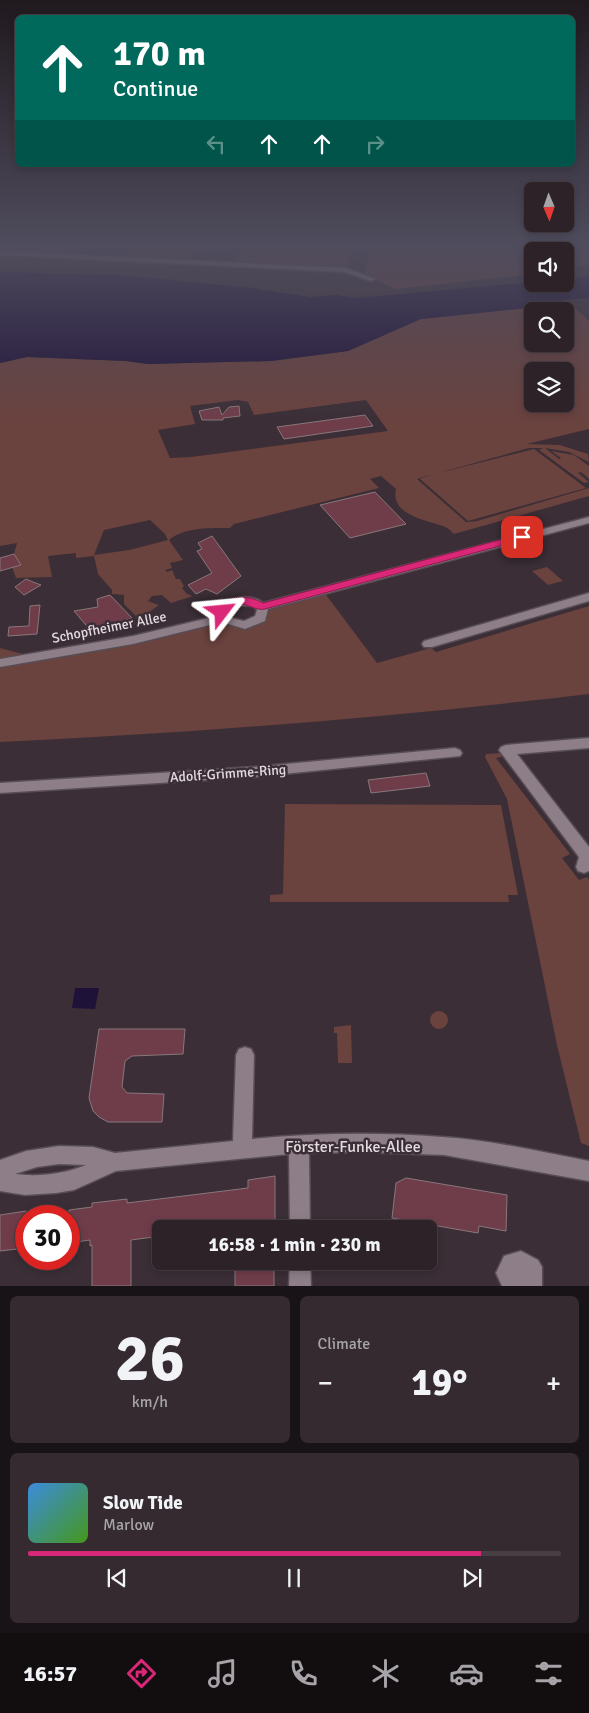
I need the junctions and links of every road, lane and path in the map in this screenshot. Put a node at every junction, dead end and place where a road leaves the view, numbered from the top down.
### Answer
1 (589, 520) edge
2 (589, 597) edge
3 (261, 606) junction
4 (224, 618) junction
5 (428, 644) dead end
6 (0, 663) edge
7 (589, 743) edge
8 (455, 753) dead end
9 (0, 788) edge
10 (584, 867) dead end
11 (245, 1055) dead end
12 (299, 1144) junction
13 (242, 1149) junction
14 (115, 1162) junction
15 (0, 1170) edge
16 (589, 1171) edge
17 (0, 1181) edge
18 (300, 1220) edge
19 (300, 1270) edge
20 (531, 1276) edge
21 (300, 1286) edge
22 (516, 1286) edge

1 - 3 street
2 - 5 street
3 - 4 street
3 - 4 street, Schopfheimer Allee
4 - 6 street, Schopfheimer Allee
7 - 10 street
8 - 9 street, Adolf-Grimme-Ring
11 - 13 street
12 - 13 street, Förster-Funke-Allee
12 - 16 street, Förster-Funke-Allee
12 - 18 street
13 - 14 street, Förster-Funke-Allee
14 - 15 street, Förster-Funke-Allee
14 - 17 street, Förster-Funke-Allee
19 - 21 street
20 - 22 street

